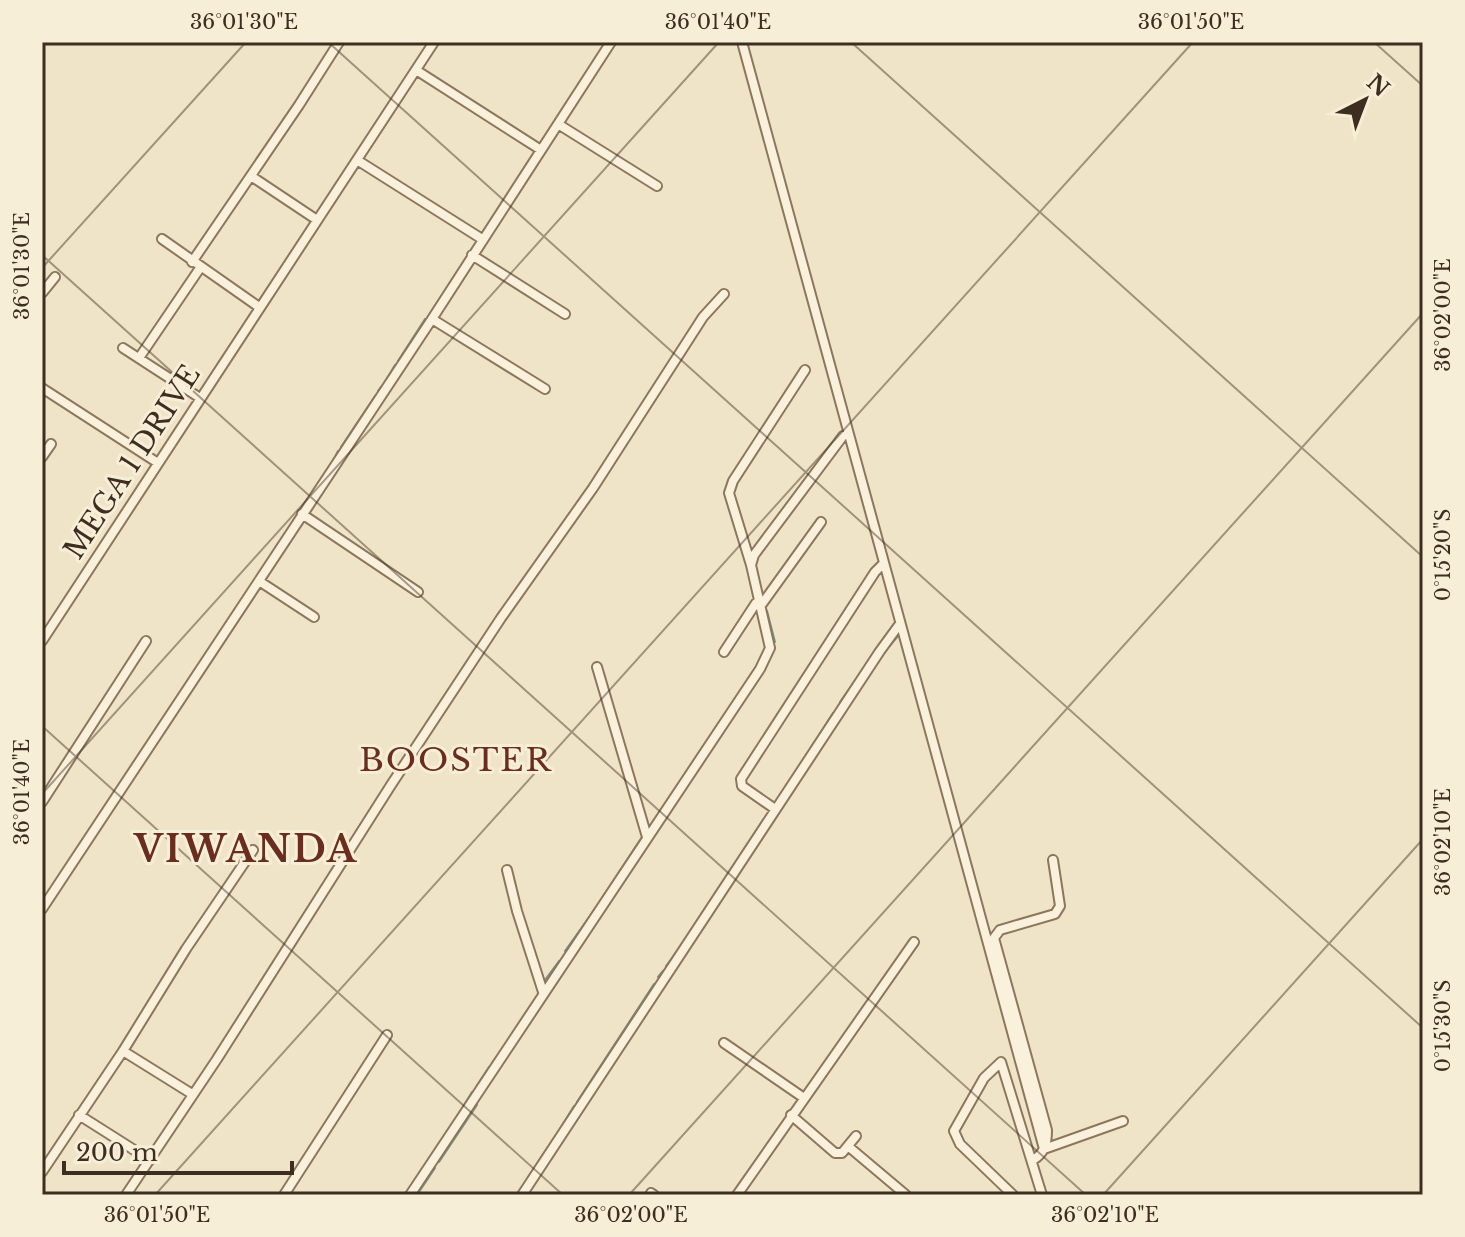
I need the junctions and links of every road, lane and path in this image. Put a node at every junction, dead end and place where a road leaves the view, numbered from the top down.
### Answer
1 (339, 42) edge
2 (434, 42) edge
3 (611, 42) edge
4 (742, 42) edge
5 (416, 70) junction
6 (558, 124) junction
7 (541, 150) junction
8 (357, 160) junction
9 (251, 176) junction
10 (657, 186) dead end
11 (317, 220) junction
12 (162, 239) dead end
13 (482, 239) junction
14 (472, 255) junction
15 (196, 265) junction
16 (55, 277) dead end
17 (42, 293) edge
18 (724, 294) dead end
19 (259, 307) junction
20 (565, 314) dead end
21 (432, 319) junction
22 (123, 348) dead end
23 (139, 358) junction
24 (805, 370) dead end
25 (42, 388) edge
26 (545, 389) dead end
27 (200, 398) junction
28 (843, 436) dead end
29 (51, 444) dead end
30 (42, 457) edge
31 (158, 463) junction
32 (302, 514) junction
33 (821, 522) dead end
34 (883, 564) junction
35 (751, 565) junction
36 (259, 581) junction
37 (418, 592) dead end
38 (762, 604) junction
39 (314, 617) dead end
40 (899, 625) junction
41 (42, 641) edge
42 (146, 641) dead end
43 (724, 652) dead end
44 (597, 667) dead end
45 (42, 802) edge
46 (775, 809) junction
47 (647, 837) junction
48 (253, 850) dead end
49 (1053, 860) dead end
50 (507, 870) dead end
51 (42, 909) edge
52 (914, 942) dead end
53 (543, 992) junction
54 (387, 1035) dead end
55 (724, 1043) dead end
56 (123, 1051) junction
57 (192, 1094) junction
58 (804, 1098) junction
59 (79, 1115) junction
60 (791, 1115) junction
61 (1123, 1121) dead end
62 (856, 1136) dead end
63 (849, 1147) junction
64 (1044, 1149) junction
65 (150, 1160) junction
66 (1033, 1160) junction
67 (42, 1172) edge
68 (126, 1195) edge
69 (284, 1195) edge
70 (410, 1195) edge
71 (522, 1195) edge
72 (737, 1195) edge
73 (906, 1195) edge
74 (1013, 1195) edge
75 (1042, 1195) edge

1 - 9 street
2 - 5 street, MEGA 1 DRIVE
3 - 6 street
4 - 34 street
5 - 7 street
5 - 8 street, MEGA 1 DRIVE
6 - 7 street
6 - 10 street
7 - 13 street
8 - 11 street, MEGA 1 DRIVE
8 - 13 street
9 - 11 street
9 - 15 street
11 - 19 street, MEGA 1 DRIVE
12 - 15 street
13 - 14 street
14 - 20 street
14 - 21 street
15 - 19 street
15 - 23 street
16 - 17 street
18 - 57 street
19 - 27 street, MEGA 1 DRIVE
21 - 26 street
21 - 32 street
22 - 23 street
23 - 27 street
24 - 35 street
25 - 31 street
27 - 31 street, MEGA 1 DRIVE
28 - 35 street
29 - 30 street
31 - 41 street, MEGA 1 DRIVE
32 - 36 street
32 - 37 street
33 - 38 street
34 - 40 street
34 - 46 street
35 - 38 street
36 - 39 street
36 - 51 street
38 - 43 street
38 - 47 street
40 - 46 street
40 - 64 street
42 - 45 street
44 - 47 street
46 - 71 street
47 - 53 street
48 - 56 street
49 - 64 street
50 - 53 street
52 - 58 street
53 - 70 street
54 - 69 street
55 - 58 street
56 - 57 street
56 - 59 street
57 - 65 street
58 - 60 street
59 - 65 street
59 - 67 street
60 - 63 street
60 - 72 street
61 - 64 street
62 - 63 street
63 - 73 street
64 - 66 street
65 - 68 street
66 - 74 street
66 - 75 street

